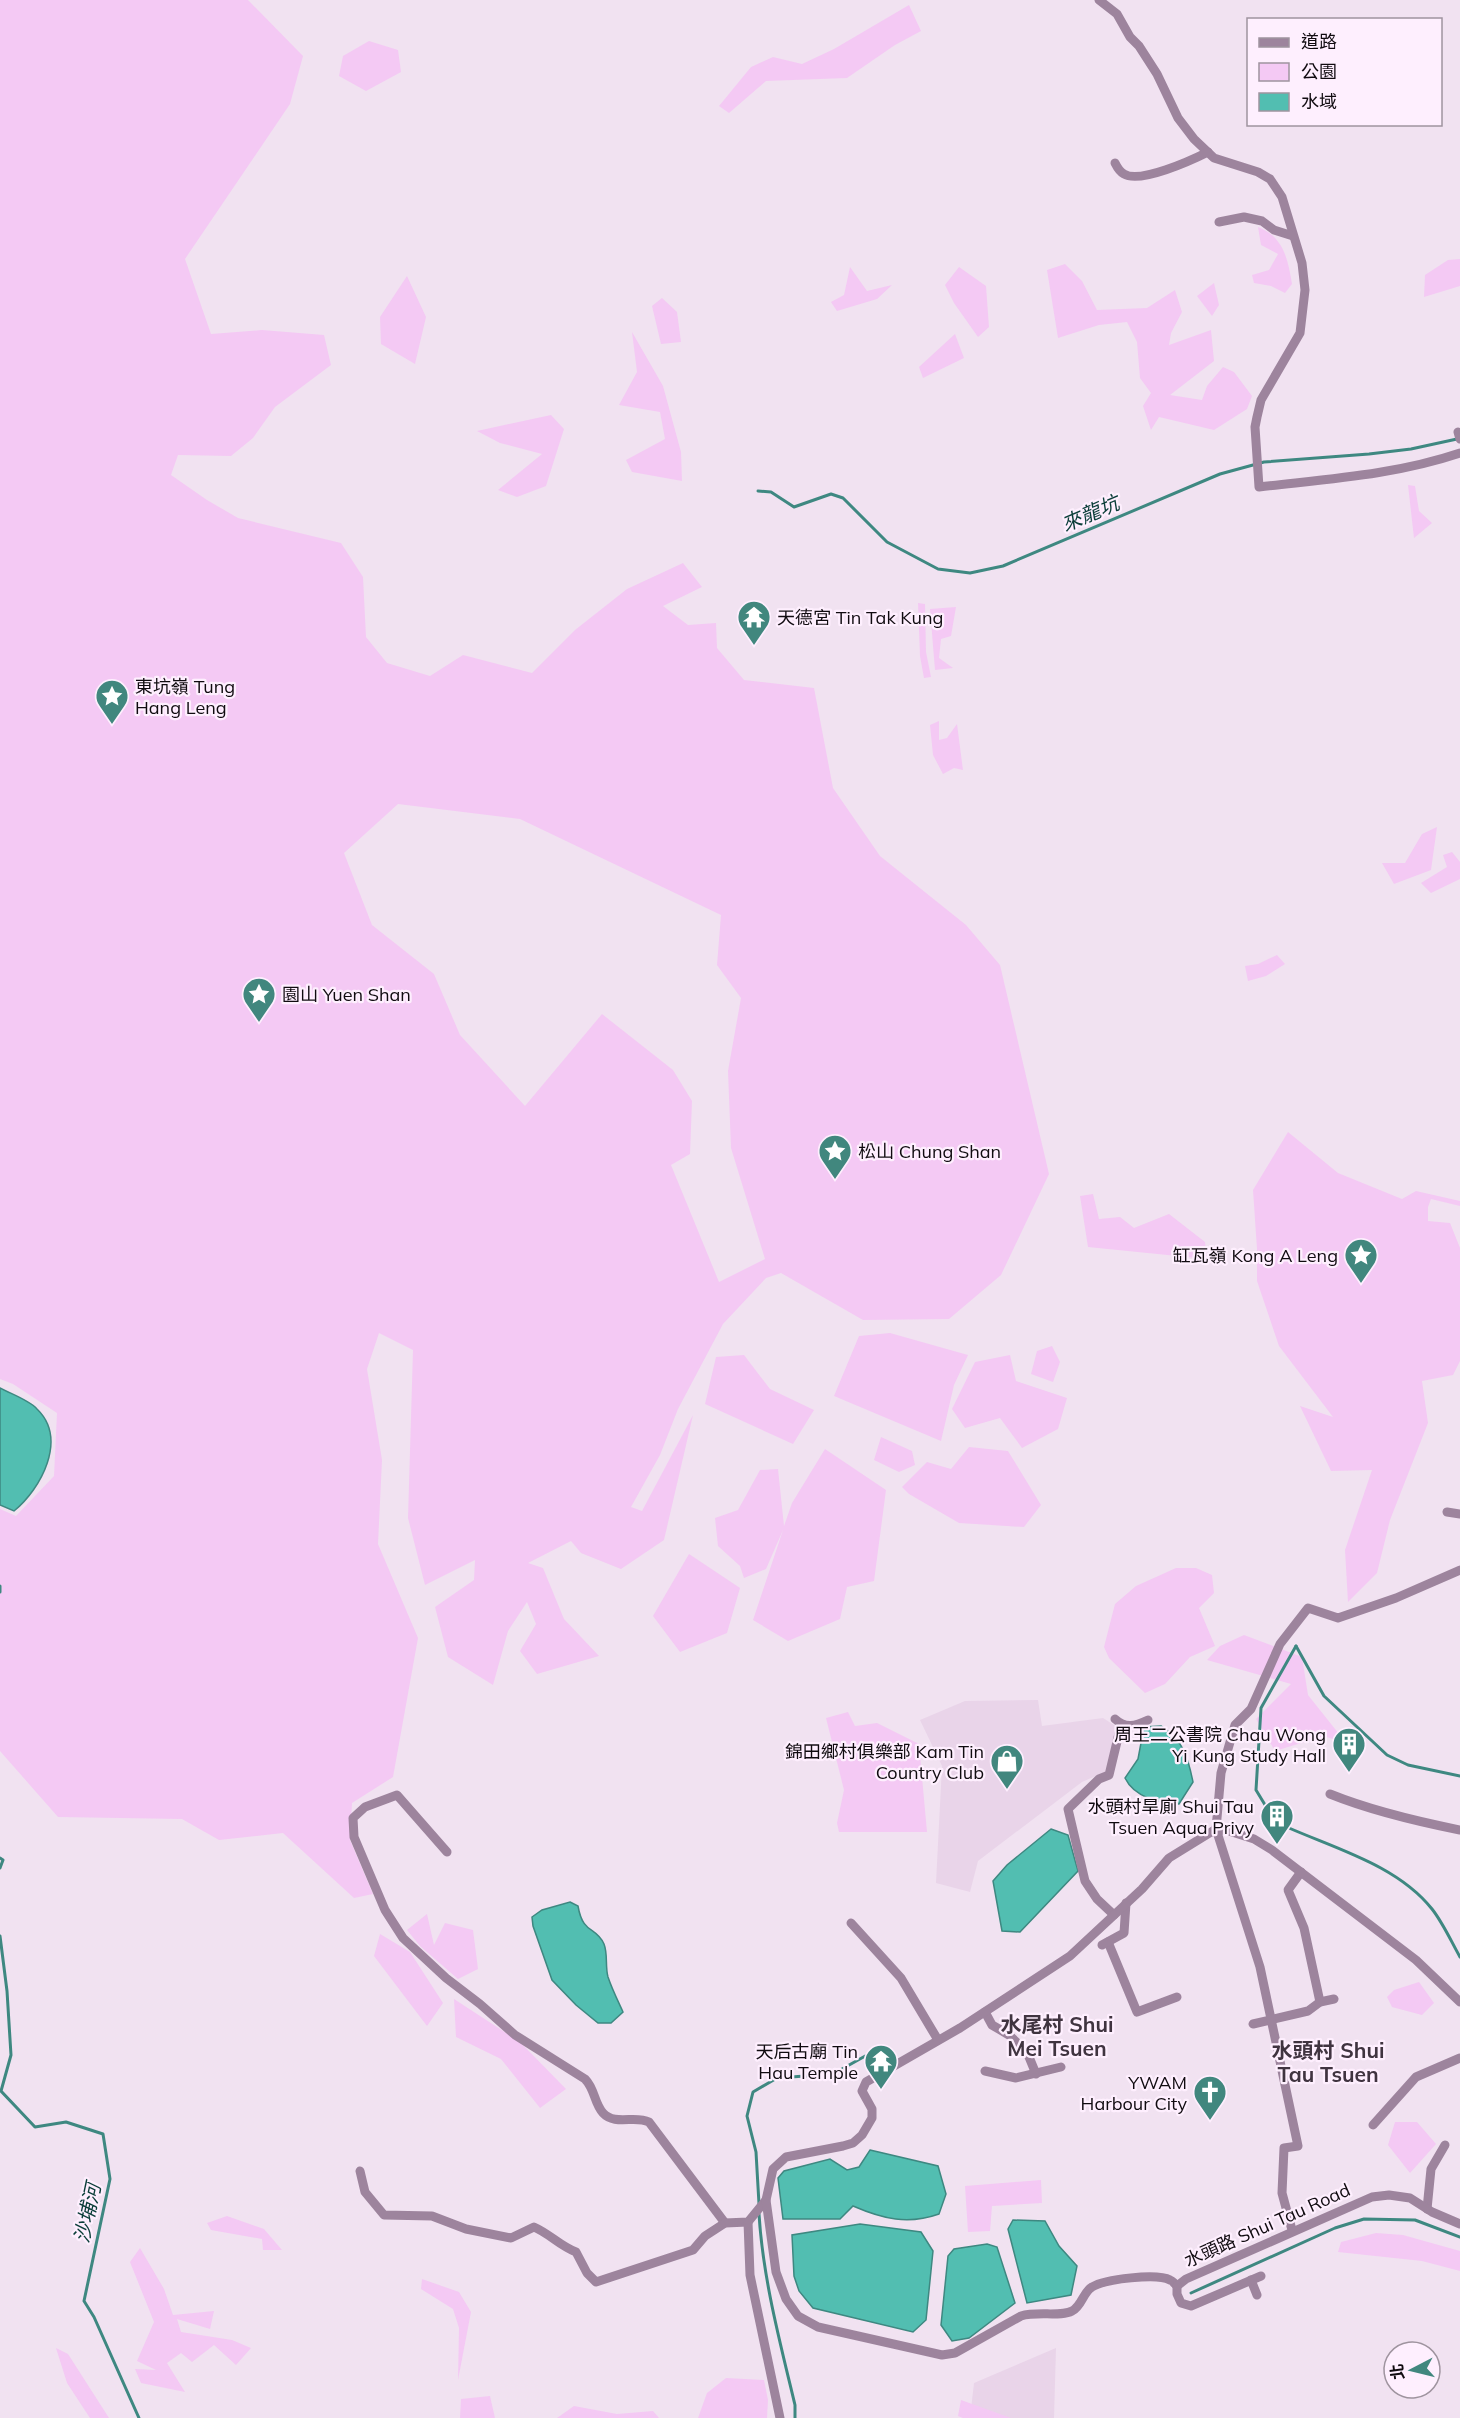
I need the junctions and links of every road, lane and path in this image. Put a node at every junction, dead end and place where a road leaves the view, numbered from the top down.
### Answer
1 (1099, 0) edge
2 (1208, 152) junction
3 (1115, 163) dead end
4 (1218, 222) dead end
5 (1293, 236) junction
6 (1460, 453) edge
7 (1447, 1512) dead end
8 (1460, 1514) edge
9 (1460, 1570) edge
10 (1148, 1720) dead end
11 (1329, 1794) dead end
12 (1216, 1829) junction
13 (1460, 1830) edge
14 (447, 1852) dead end
15 (1301, 1872) junction
16 (1126, 1903) junction
17 (1114, 1915) junction
18 (851, 1923) dead end
19 (1176, 1997) dead end
20 (1334, 1999) dead end
21 (1320, 2002) junction
22 (1460, 2002) edge
23 (985, 2012) junction
24 (1270, 2019) junction
25 (1253, 2024) dead end
26 (938, 2040) junction
27 (1460, 2058) edge
28 (1061, 2067) dead end
29 (985, 2071) dead end
30 (1036, 2074) junction
31 (1373, 2125) dead end
32 (1445, 2145) dead end
33 (360, 2171) dead end
34 (766, 2200) junction
35 (1427, 2209) junction
36 (752, 2218) junction
37 (725, 2223) junction
38 (1460, 2224) edge
39 (1292, 2230) junction
40 (1261, 2276) dead end
41 (1251, 2280) junction
42 (1177, 2286) junction
43 (1257, 2295) dead end
44 (780, 2418) edge

1 - 2 street
2 - 3 street
2 - 5 street
4 - 5 street
5 - 6 street
7 - 8 street
9 - 12 street
10 - 17 street
11 - 13 street
12 - 15 street
12 - 16 street
12 - 24 street
14 - 37 street
15 - 21 street
15 - 22 street
16 - 17 street
16 - 19 street
17 - 23 street
18 - 26 street
20 - 21 street
21 - 24 street
23 - 26 street
23 - 30 street
24 - 25 street
24 - 39 street
26 - 34 street
27 - 31 street
28 - 30 street
29 - 30 street
32 - 35 street
33 - 37 street
34 - 36 street
34 - 42 street
35 - 38 street, 水頭路 Shui Tau Road
35 - 39 street, 水頭路 Shui Tau Road
36 - 37 street
36 - 44 street
39 - 42 street, 水頭路 Shui Tau Road
40 - 41 street, 水頭路 Shui Tau Road
41 - 42 street, 水頭路 Shui Tau Road
41 - 43 street

